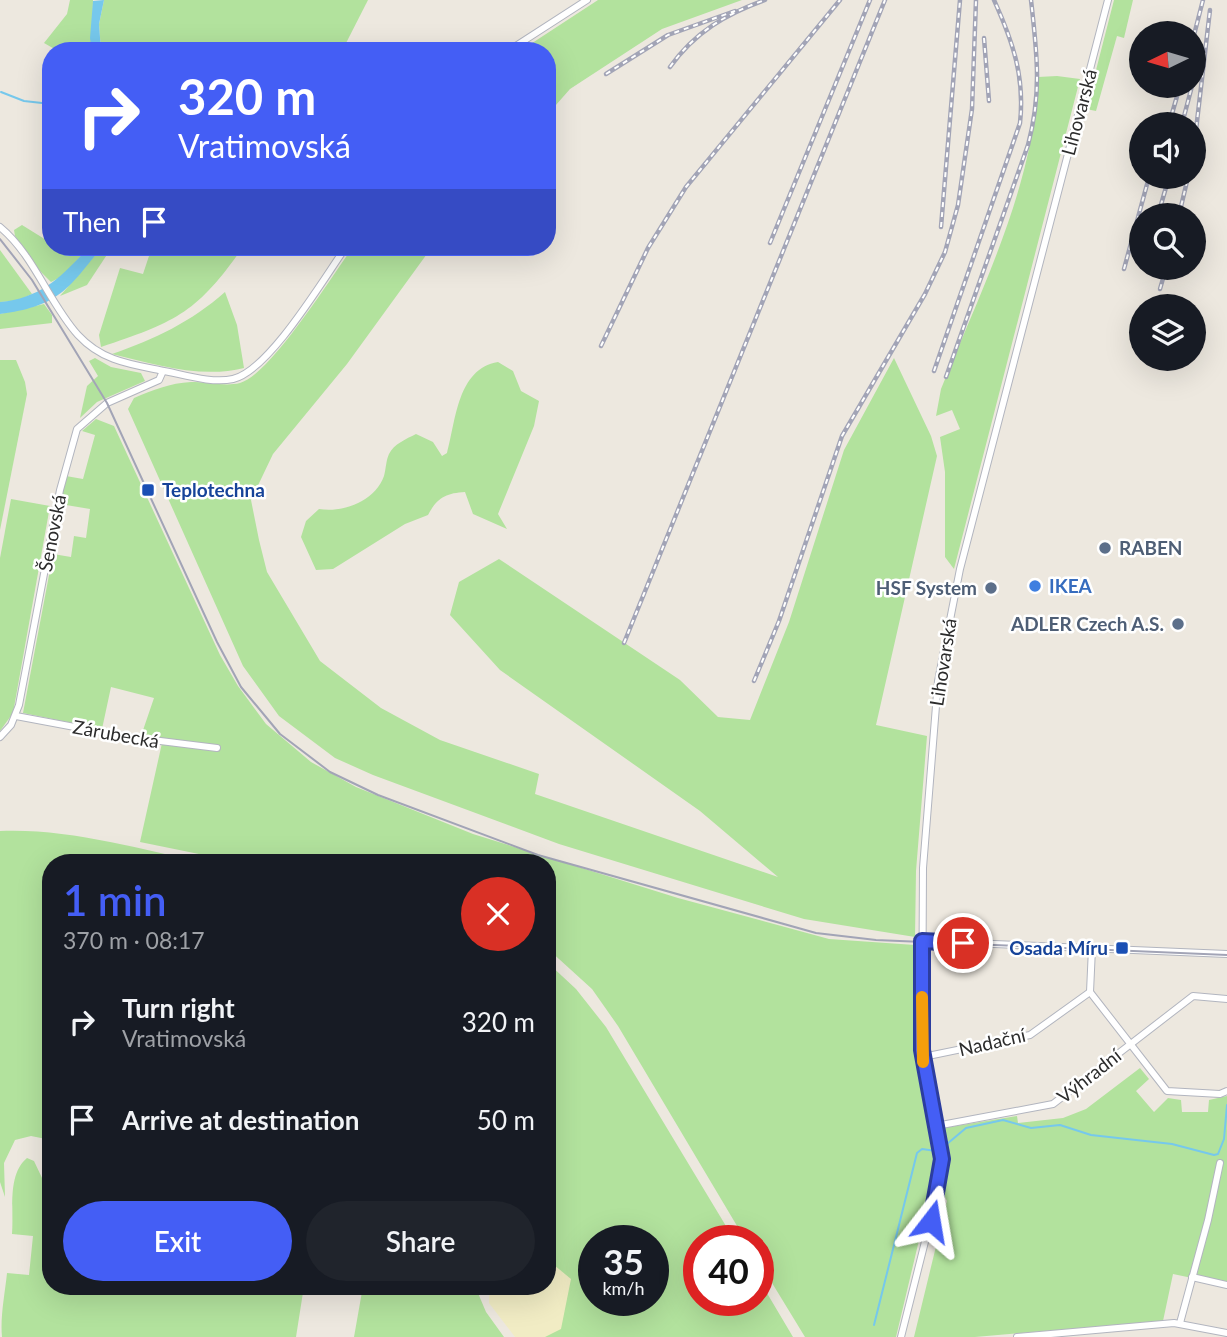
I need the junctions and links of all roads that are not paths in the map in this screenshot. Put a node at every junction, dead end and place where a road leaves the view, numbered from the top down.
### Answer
1 (587, 0) edge
2 (1108, 0) edge
3 (522, 42) edge
4 (0, 227) edge
5 (340, 256) edge
6 (163, 371) junction
7 (16, 716) junction
8 (0, 737) edge
9 (217, 748) dead end
10 (922, 941) junction
11 (1092, 948) junction
12 (1227, 954) edge
13 (1090, 992) junction
14 (1227, 999) edge
15 (1130, 1044) junction
16 (923, 1057) junction
17 (1227, 1091) edge
18 (936, 1126) junction
19 (1220, 1163) dead end
20 (1192, 1277) junction
21 (1227, 1285) edge
22 (1180, 1323) junction
23 (1227, 1333) edge
24 (901, 1337) edge
25 (1017, 1337) edge

1 - 3 street
2 - 10 street, Lihovarská
4 - 6 street
5 - 6 street
6 - 7 street, Šenovská
7 - 8 street, Šenovská
7 - 9 street, Zárubecká
10 - 11 street
10 - 16 street, Lihovarská
11 - 12 street
11 - 13 street
13 - 15 street
13 - 16 street, Nadační
14 - 15 street, Výhradní
15 - 17 street
15 - 18 street, Výhradní
16 - 18 street, Lihovarská
18 - 24 street, Lihovarská
19 - 20 street
20 - 21 street
20 - 22 street
22 - 23 street
22 - 25 street

